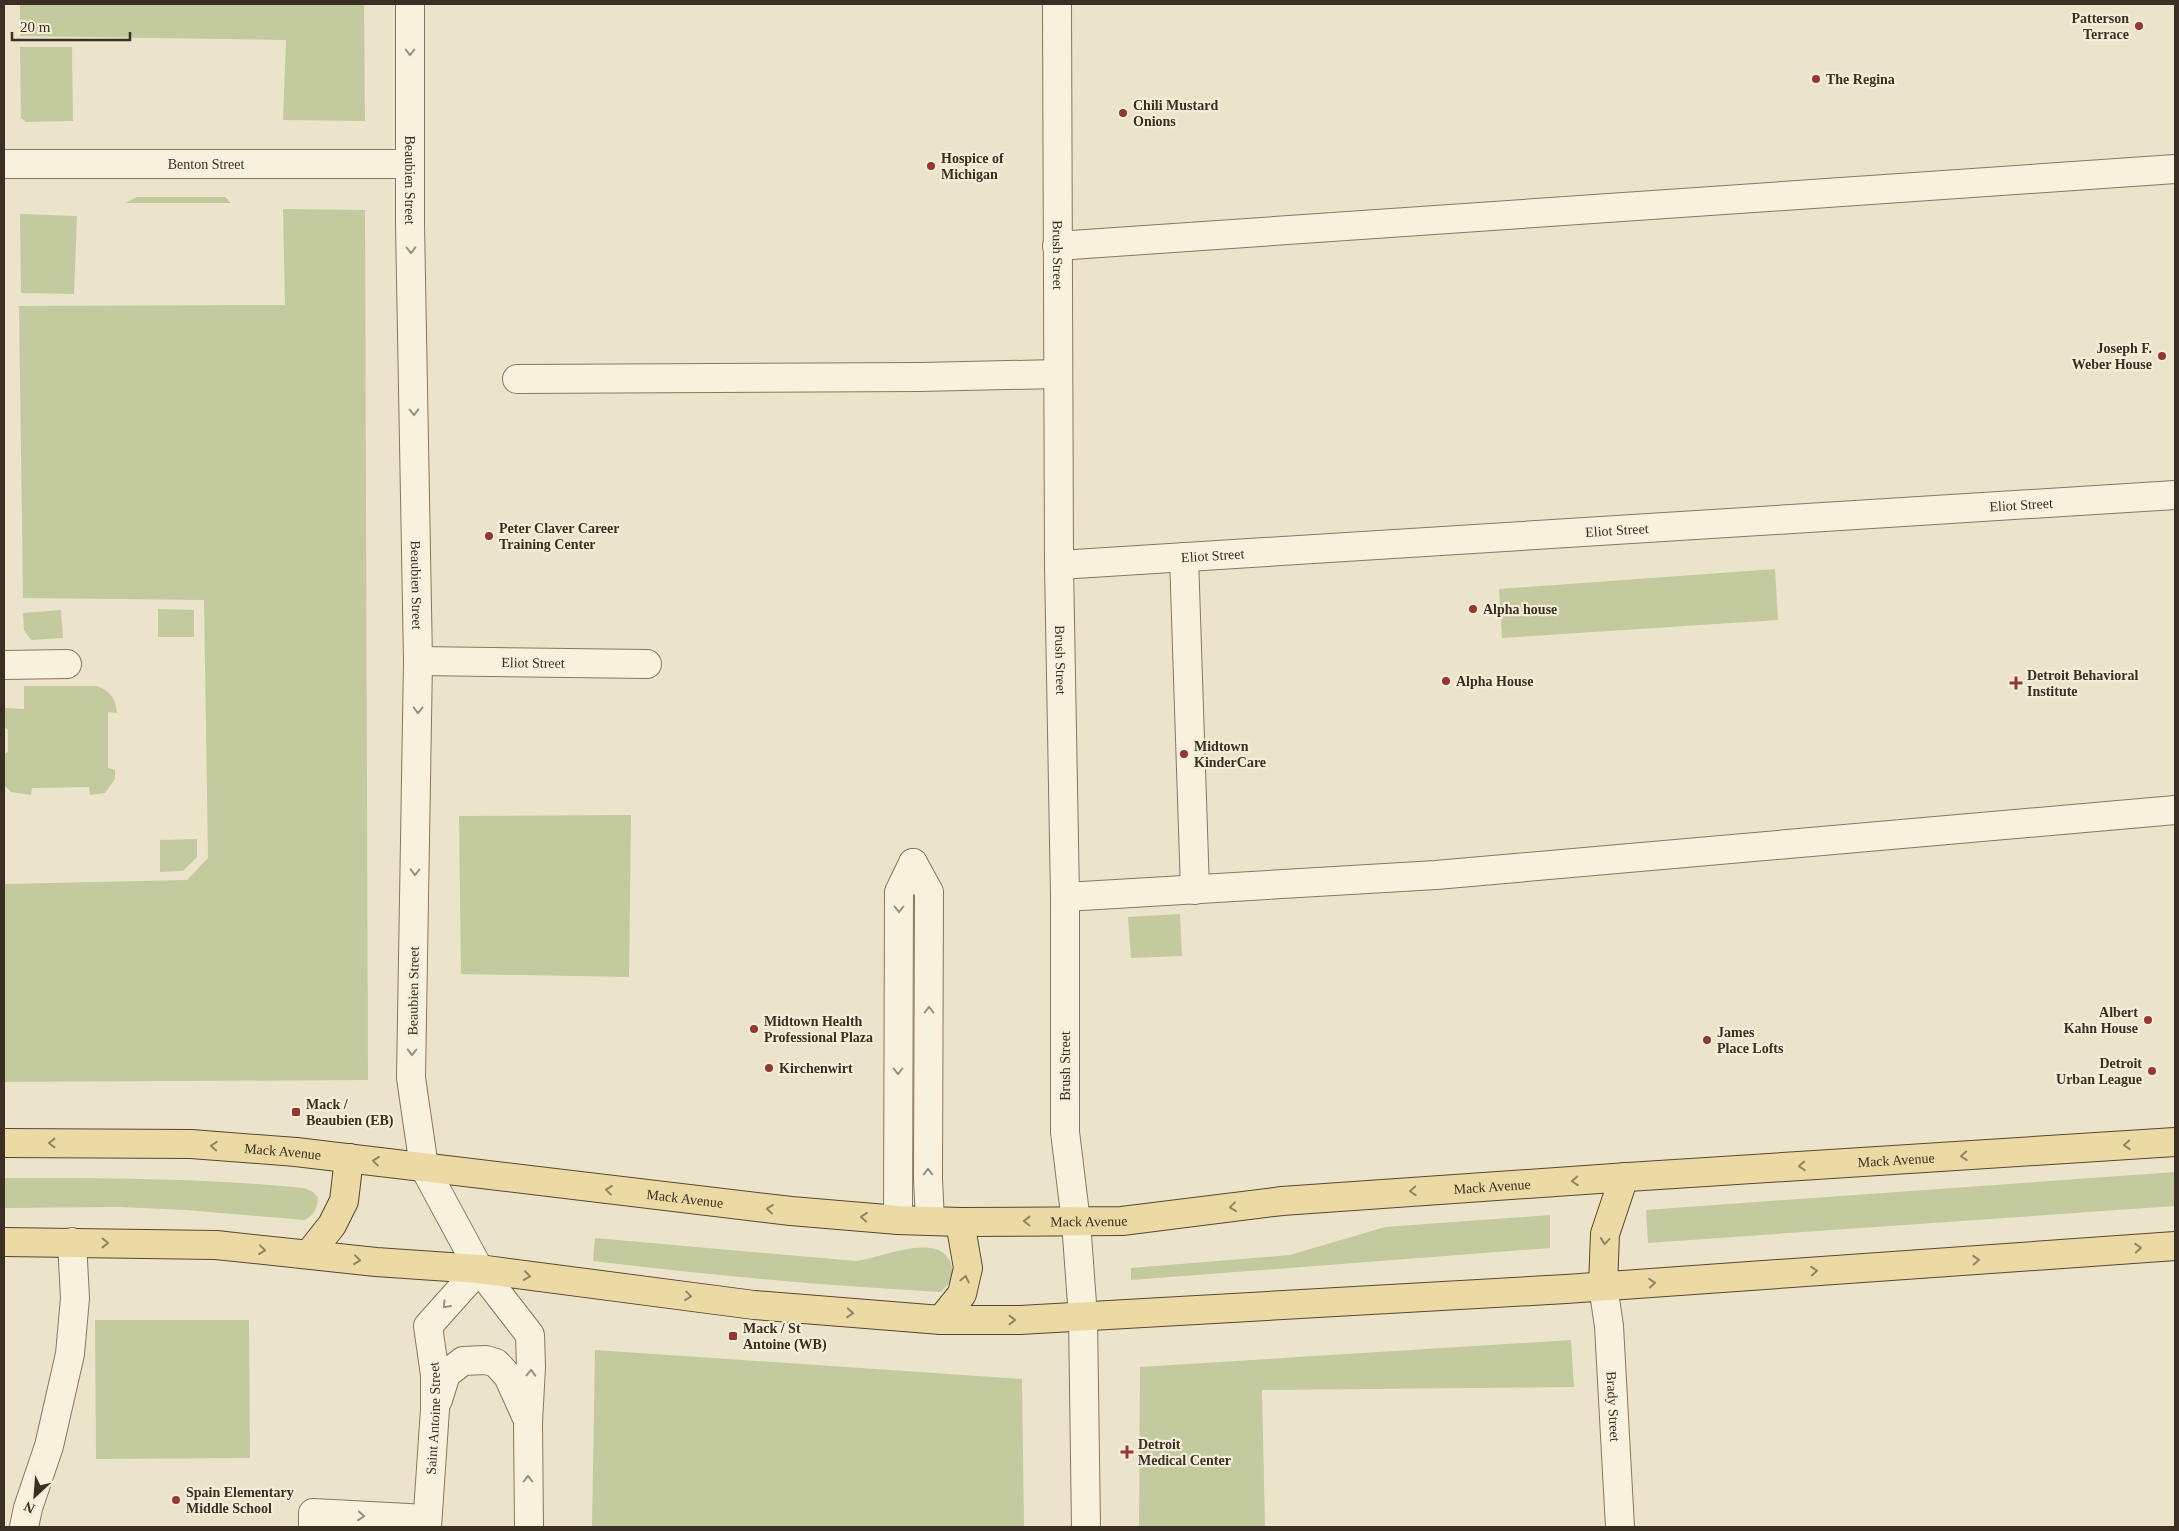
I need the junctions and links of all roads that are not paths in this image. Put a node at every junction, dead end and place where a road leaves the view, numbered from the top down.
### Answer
1 (410, 4) edge
2 (1057, 4) edge
3 (4, 164) edge
4 (410, 164) junction
5 (2175, 169) edge
6 (1058, 246) junction
7 (1058, 374) junction
8 (517, 380) dead end
9 (2175, 495) edge
10 (1184, 557) junction
11 (1059, 565) junction
12 (418, 661) junction
13 (67, 664) dead end
14 (647, 664) dead end
15 (4, 665) edge
16 (2175, 810) edge
17 (1195, 890) junction
18 (1064, 897) junction
19 (899, 978) junction
20 (929, 978) junction
21 (2175, 1142) edge
22 (4, 1143) edge
23 (349, 1158) junction
24 (424, 1167) junction
25 (1624, 1177) junction
26 (898, 1220) junction
27 (930, 1221) junction
28 (960, 1222) junction
29 (1076, 1222) junction
30 (4, 1242) edge
31 (72, 1242) junction
32 (2175, 1246) edge
33 (309, 1254) junction
34 (479, 1269) junction
35 (1603, 1286) junction
36 (1083, 1317) junction
37 (941, 1320) junction
38 (435, 1409) junction
39 (528, 1422) junction
40 (427, 1523) edge
41 (24, 1527) edge
42 (313, 1527) edge
43 (528, 1527) edge
44 (1086, 1527) edge
45 (1620, 1527) edge

1 -> 4 street, Beaubien Street
2 - 6 street, Brush Street
3 - 4 street, Benton Street
4 -> 12 street, Beaubien Street
5 - 6 street
6 - 7 street, Brush Street
7 - 8 street
7 - 11 street, Brush Street
9 - 10 street, Eliot Street
10 - 11 street, Eliot Street
10 - 17 street
11 - 18 street, Brush Street
12 - 14 street, Eliot Street
12 -> 24 street, Beaubien Street
13 - 15 street
16 - 17 street
17 - 18 street
18 - 29 street, Brush Street
19 - 20 street
20 -> 19 street
19 -> 26 street
27 -> 20 street
21 -> 25 main road, Mack Avenue
23 -> 22 main road, Mack Avenue
24 -> 23 main road, Mack Avenue
23 - 33 main road
26 -> 24 main road, Mack Avenue
24 - 34 street
25 -> 29 main road, Mack Avenue
25 -> 35 main road
26 - 27 main road, Mack Avenue
27 - 28 main road, Mack Avenue
29 -> 28 main road, Mack Avenue
37 -> 28 main road
29 - 36 street, Brush Street
30 - 31 main road
31 -> 33 main road
31 - 41 street
35 -> 32 main road
33 -> 34 main road
34 -> 37 main road
34 -> 38 street, Saint Antoine Street
39 -> 34 street
35 - 36 main road
35 - 45 street, Brady Street
37 -> 36 main road
36 - 44 street, Brush Street
38 - 39 street
38 - 40 street, Saint Antoine Street
43 -> 39 street
42 -> 40 street

